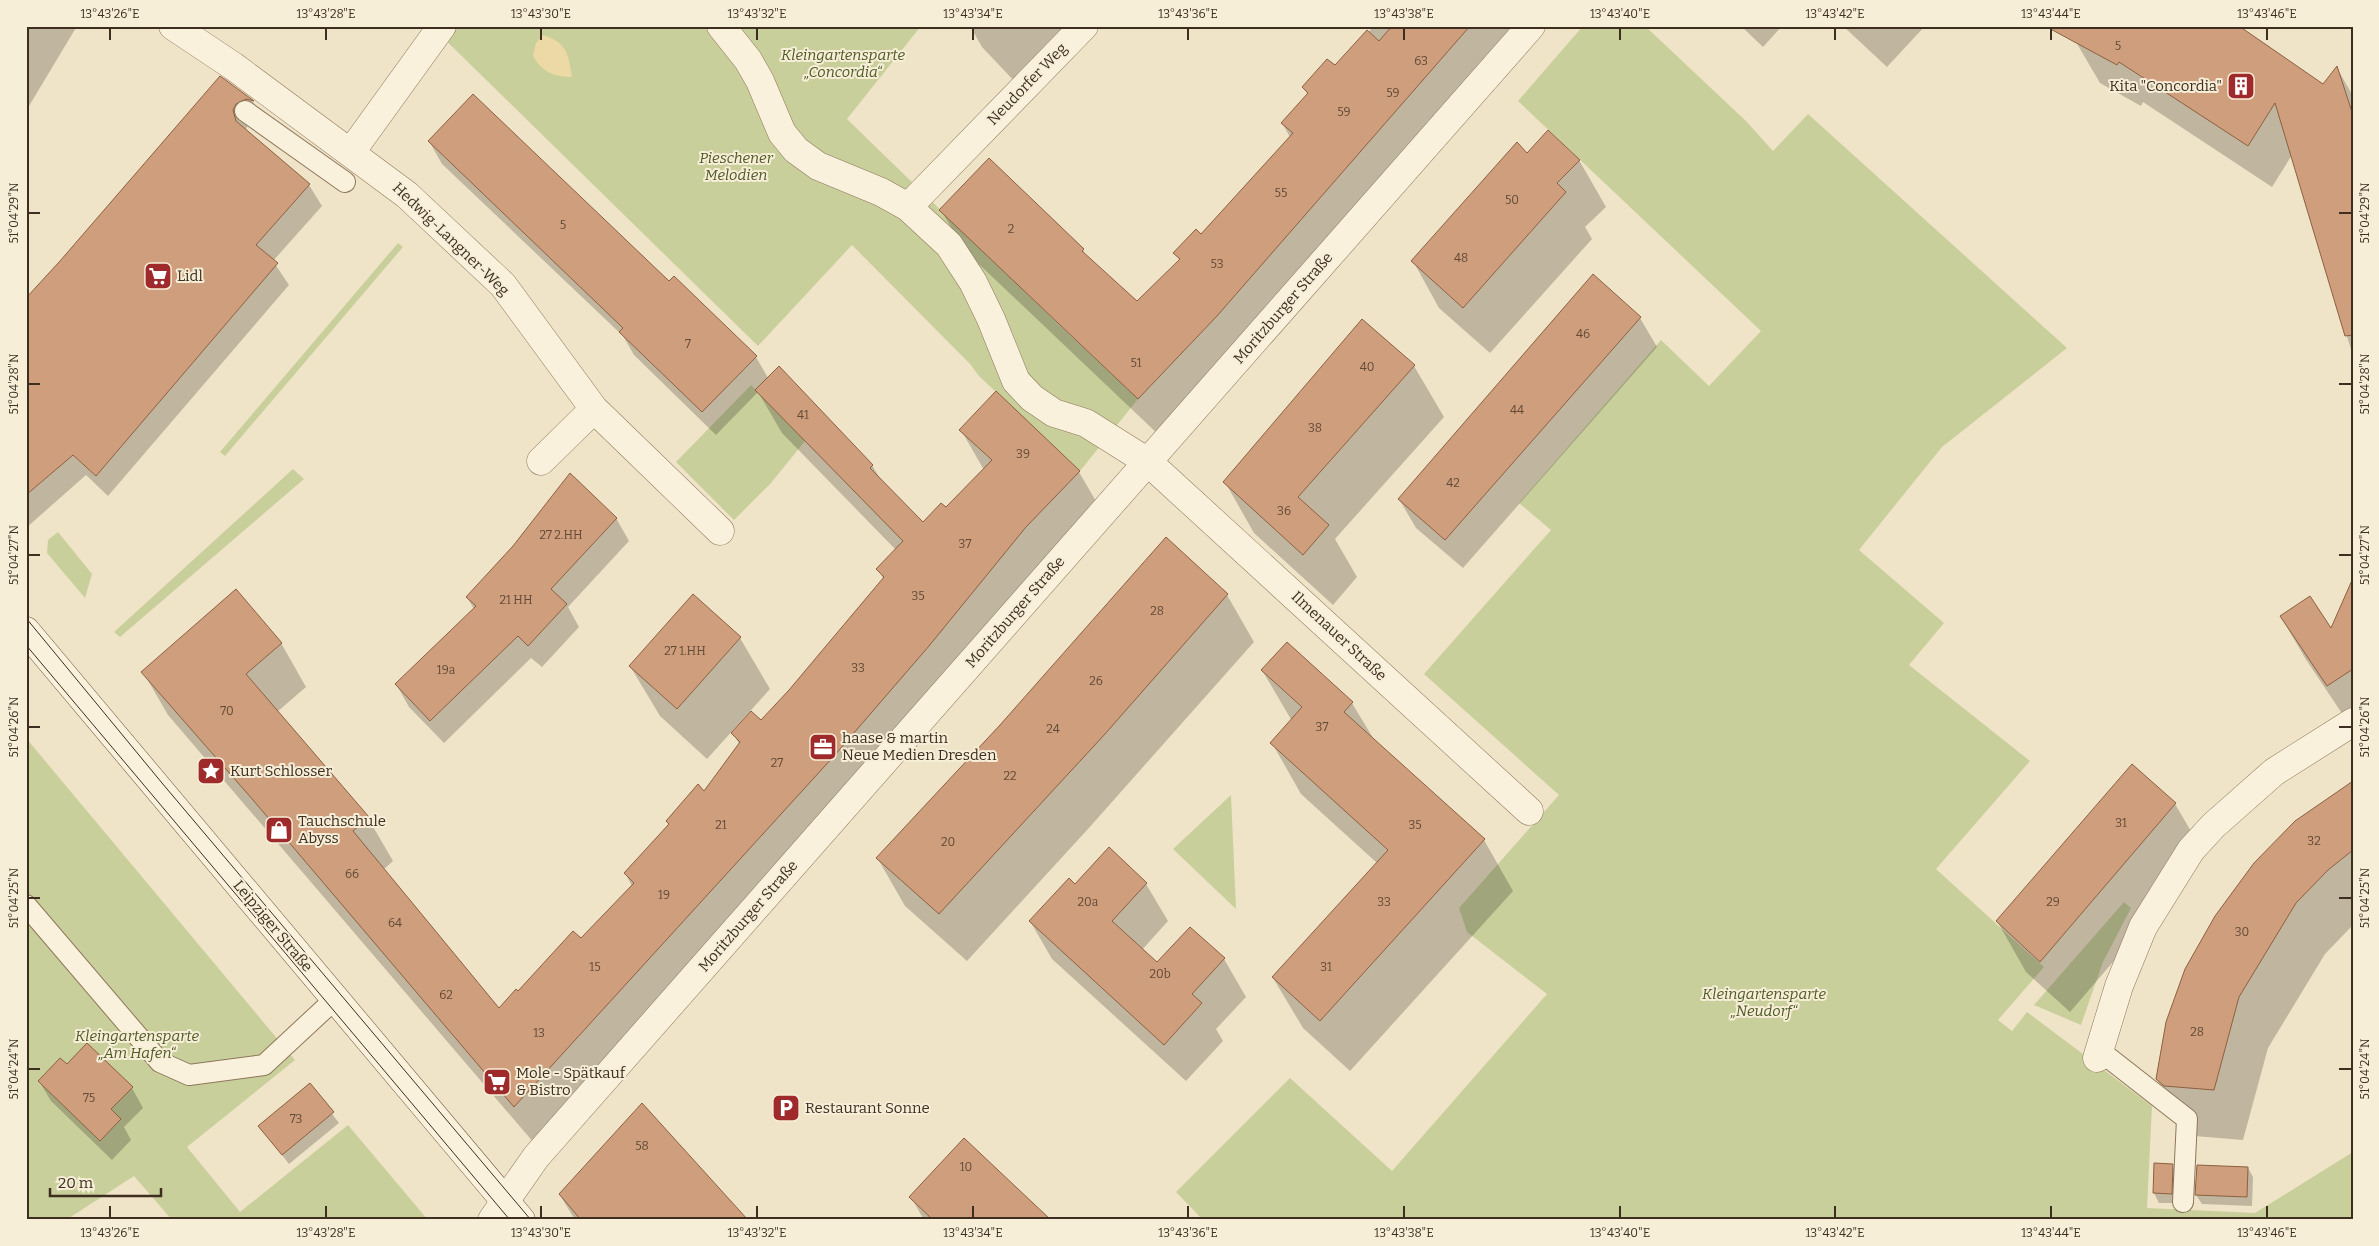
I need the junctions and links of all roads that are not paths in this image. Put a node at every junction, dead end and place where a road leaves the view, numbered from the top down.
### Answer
1 (173, 26) edge
2 (442, 26) edge
3 (720, 26) edge
4 (1084, 26) edge
5 (1530, 26) edge
6 (245, 111) dead end
7 (351, 152) junction
8 (344, 182) dead end
9 (908, 207) junction
10 (594, 409) junction
11 (541, 461) dead end
12 (1148, 462) junction
13 (720, 531) dead end
14 (26, 631) edge
15 (2353, 722) edge
16 (1529, 811) dead end
17 (26, 905) edge
18 (335, 999) junction
19 (2098, 1054) joint
20 (2183, 1202) dead end
21 (506, 1214) edge

1 - 7 street, Hedwig-Langner-Weg
2 - 7 street
3 - 9 street, Ilmenauer Straße
4 - 9 street, Neudorfer Weg
5 - 12 street, Moritzburger Straße
6 - 8 lane
7 - 10 street, Hedwig-Langner-Weg
9 - 12 street, Ilmenauer Straße
10 - 11 street
10 - 13 street, Hedwig-Langner-Weg
12 - 16 street, Ilmenauer Straße
12 - 21 street, Moritzburger Straße
14 - 18 street, Leipziger Straße
15 - 19 street
17 - 18 lane
18 - 21 street, Leipziger Straße
19 - 20 lane

